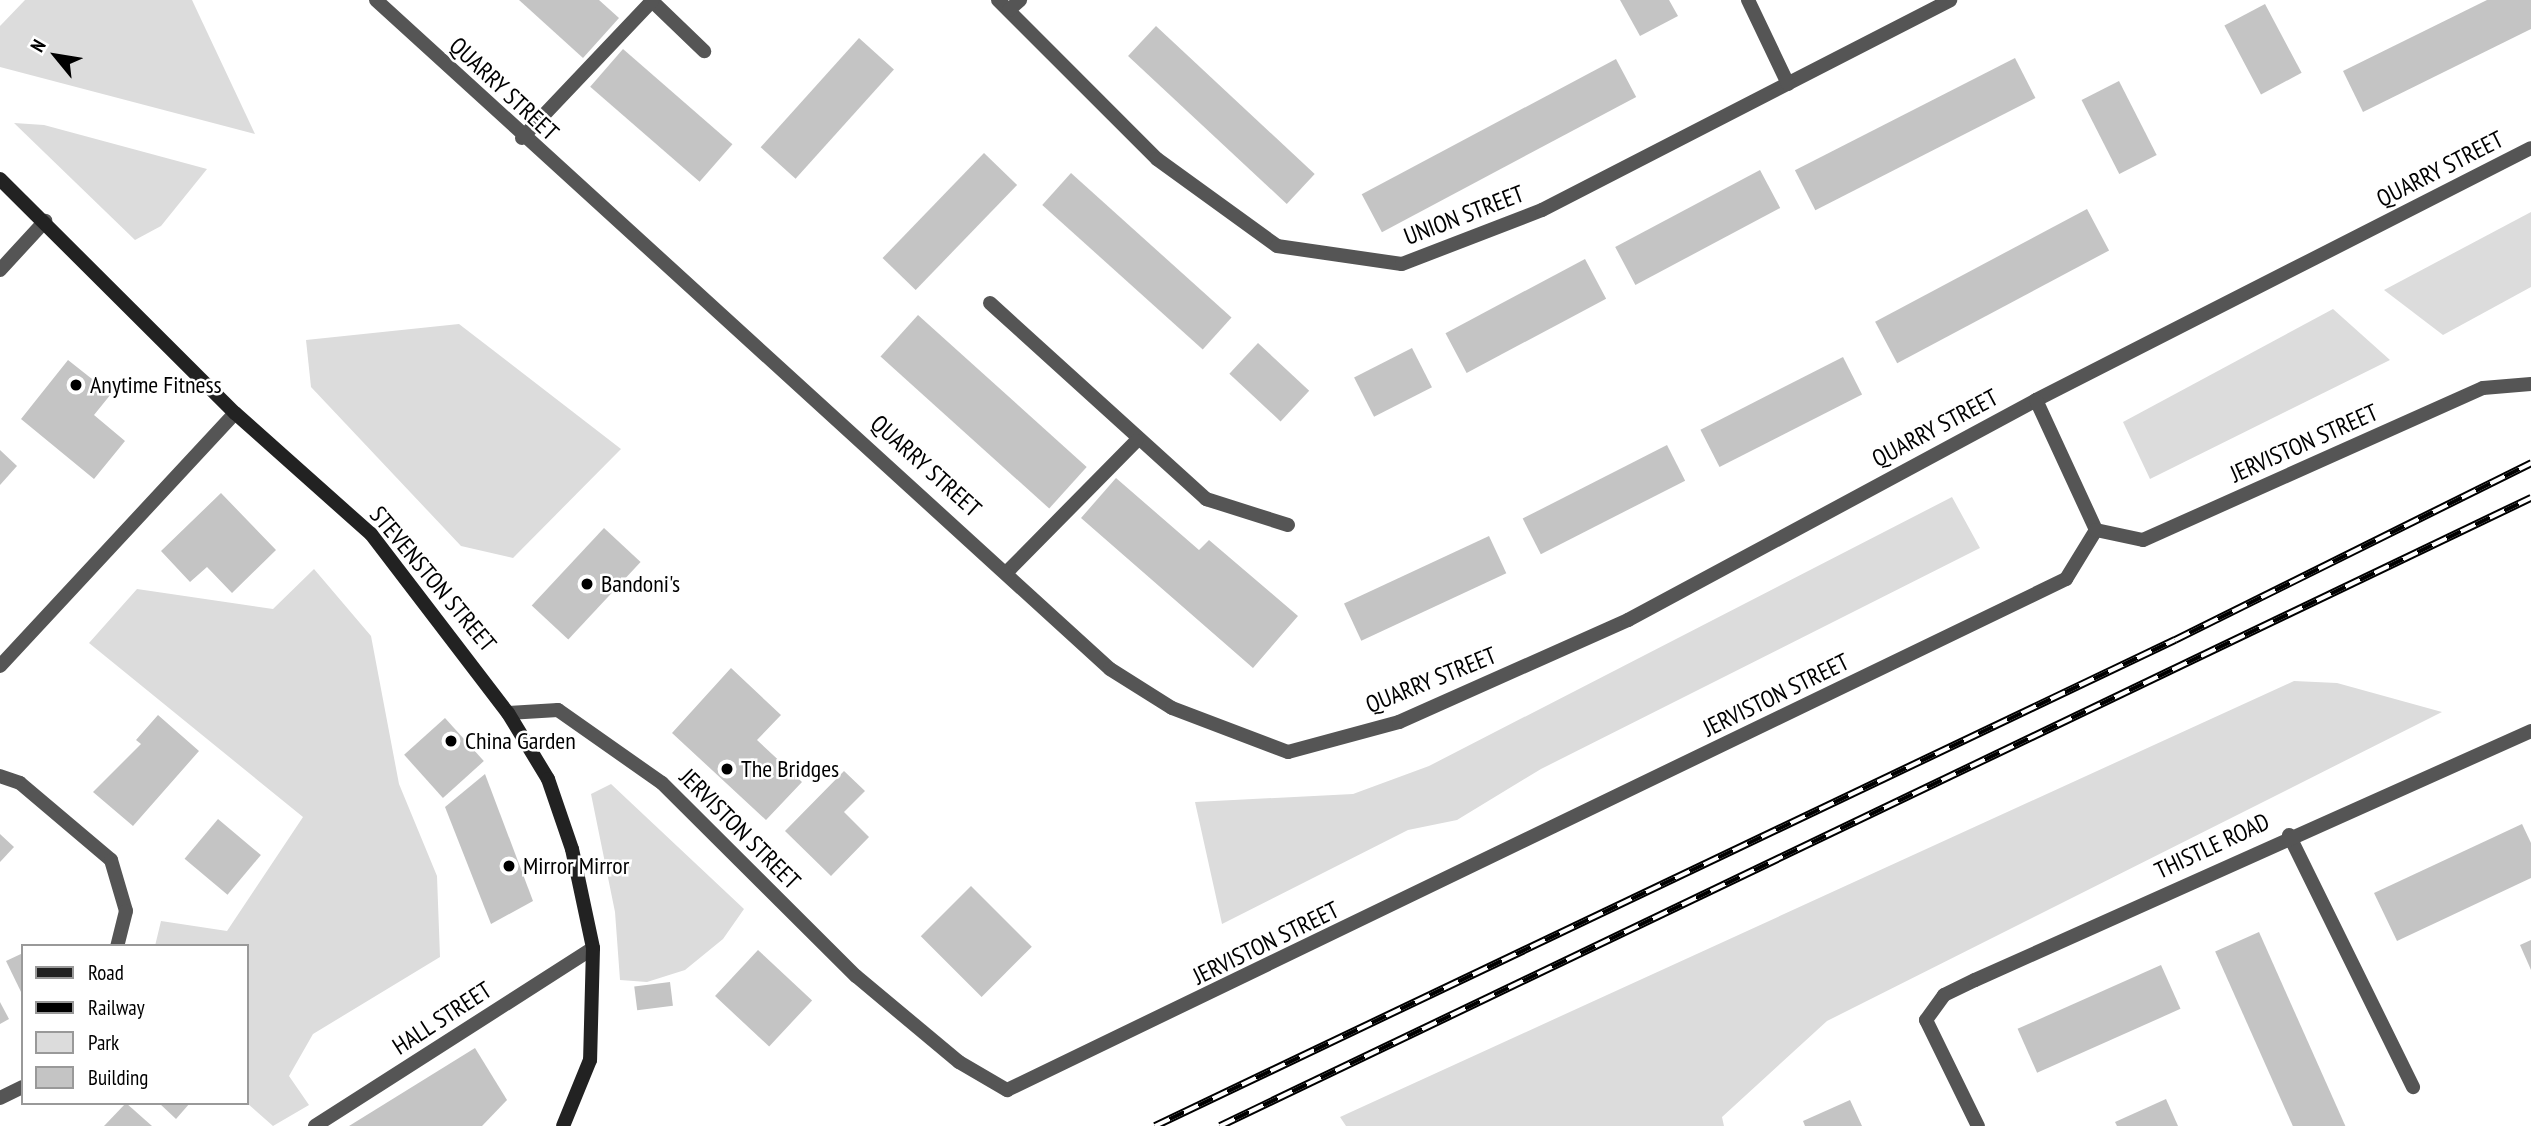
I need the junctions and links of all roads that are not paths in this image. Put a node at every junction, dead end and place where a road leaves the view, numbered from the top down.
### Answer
1 (376, 0) edge
2 (998, 0) edge
3 (1748, 0) edge
4 (1950, 0) edge
5 (652, 1) edge
6 (1015, 5) edge
7 (704, 51) dead end
8 (1788, 84) junction
9 (522, 138) junction
10 (2531, 148) edge
11 (0, 179) edge
12 (45, 221) junction
13 (0, 270) edge
14 (990, 303) dead end
15 (2531, 384) edge
16 (2036, 400) junction
17 (235, 413) junction
18 (1136, 441) junction
19 (1288, 525) dead end
20 (2096, 530) junction
21 (1009, 569) junction
22 (0, 667) edge
23 (509, 713) junction
24 (2531, 731) edge
25 (0, 776) edge
26 (2289, 835) junction
27 (118, 944) edge
28 (593, 948) junction
29 (2413, 1087) dead end
30 (21, 1088) edge
31 (0, 1098) edge
32 (315, 1126) edge
33 (563, 1126) edge
34 (1978, 1126) edge

1 - 9 street, QUARRY STREET
2 - 6 street, UNION STREET
3 - 8 street
4 - 8 street, UNION STREET
5 - 7 street
5 - 9 street
6 - 8 street, UNION STREET
9 - 21 street, QUARRY STREET
10 - 16 street, QUARRY STREET
11 - 12 main road, STEVENSTON STREET
12 - 13 street
12 - 17 main road, STEVENSTON STREET
14 - 18 street
15 - 20 street, JERVISTON STREET
16 - 20 street
16 - 21 street, QUARRY STREET
17 - 22 street
17 - 23 main road, STEVENSTON STREET
18 - 19 street
18 - 21 street
20 - 23 street, JERVISTON STREET
23 - 28 main road, STEVENSTON STREET
24 - 26 street, THISTLE ROAD
25 - 27 street
26 - 29 street
26 - 34 street, THISTLE ROAD
28 - 32 street, HALL STREET
28 - 33 main road, STEVENSTON STREET
30 - 31 street

